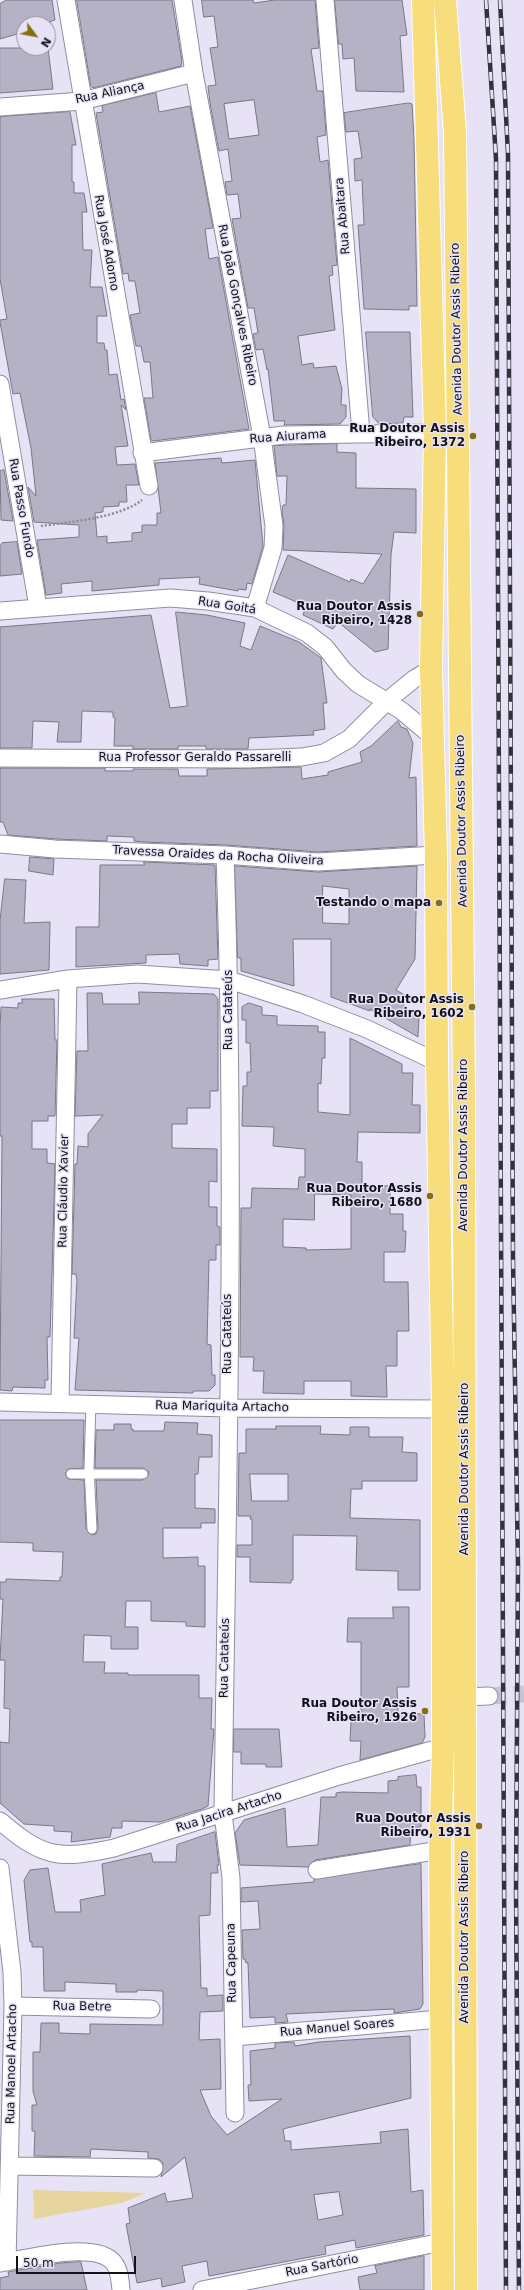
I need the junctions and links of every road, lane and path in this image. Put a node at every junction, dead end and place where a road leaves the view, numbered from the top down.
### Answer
1 (66, 0) edge
2 (183, 0) edge
3 (325, 0) edge
4 (423, 0) edge
5 (445, 0) edge
6 (194, 73) junction
7 (82, 101) junction
8 (0, 106) edge
9 (0, 384) edge
10 (361, 433) junction
11 (435, 433) junction
12 (262, 437) junction
13 (142, 454) junction
14 (149, 486) joint
15 (24, 528) junction
16 (38, 607) junction
17 (255, 608) junction
18 (0, 611) edge
19 (432, 669) junction
20 (387, 701) junction
21 (434, 738) junction
22 (0, 758) edge
23 (0, 844) edge
24 (436, 854) junction
25 (225, 855) junction
26 (68, 979) junction
27 (229, 980) junction
28 (0, 990) edge
29 (437, 1062) junction
30 (464, 1094) junction
31 (0, 1402) edge
32 (60, 1403) junction
33 (91, 1404) junction
34 (228, 1408) junction
35 (443, 1409) junction
36 (71, 1474) dead end
37 (90, 1474) junction
38 (143, 1474) dead end
39 (92, 1529) dead end
40 (489, 1696) tunnel mouth
41 (463, 1697) junction
42 (464, 1741) junction
43 (443, 1747) junction
44 (223, 1814) junction
45 (0, 1821) edge
46 (440, 1850) junction
47 (0, 1868) edge
48 (317, 1870) dead end
49 (13, 2006) junction
50 (152, 2009) dead end
51 (440, 2019) junction
52 (234, 2037) junction
53 (235, 2113) dead end
54 (10, 2166) junction
55 (154, 2168) dead end
56 (442, 2242) junction
57 (3, 2262) edge
58 (121, 2290) edge
59 (202, 2290) edge
60 (443, 2290) edge
61 (466, 2290) edge

1 - 7 street, Rua José Adorno
2 - 6 street, Rua João Gonçalves Ribeiro
3 - 10 street, Rua Abaitara
4 - 11 main road, Avenida Doutor Assis Ribeiro
5 - 30 main road, Avenida Doutor Assis Ribeiro
6 - 7 street, Rua Aliança
6 - 12 street, Rua João Gonçalves Ribeiro
7 - 8 street, Rua Aliança
7 - 13 street, Rua José Adorno
9 - 15 street, Rua Passo Fundo
10 - 11 street, Rua Aiurama
10 - 12 street, Rua Aiurama
11 - 19 main road, Avenida Doutor Assis Ribeiro
12 - 13 street, Rua Aiurama
12 - 17 street, Rua João Gonçalves Ribeiro
13 - 14 street, Rua José Adorno
14 - 15 path
15 - 16 street, Rua Passo Fundo
16 - 17 street, Rua Goitá
16 - 18 street, Rua Goitá
17 - 20 street, Rua Goitá
19 - 20 street, Rua Professor Geraldo Passarelli
19 - 21 main road, Avenida Doutor Assis Ribeiro
20 - 21 street, Rua Goitá
20 - 22 street, Rua Professor Geraldo Passarelli
21 - 24 main road, Avenida Doutor Assis Ribeiro
23 - 25 street, Travessa Oraides da Rocha Oliveira
24 - 25 street, Travessa Oraides da Rocha Oliveira
24 - 29 main road, Avenida Doutor Assis Ribeiro
25 - 27 street, Rua Catateús
26 - 27 street
26 - 28 street
26 - 32 street, Rua Cláudio Xavier
27 - 29 street
27 - 34 street, Rua Catateús
29 - 30 main road
29 - 35 main road, Avenida Doutor Assis Ribeiro
30 - 41 main road, Avenida Doutor Assis Ribeiro
31 - 32 street, Rua Mariquita Artacho
32 - 33 street, Rua Mariquita Artacho
33 - 34 street, Rua Mariquita Artacho
33 - 37 lane
34 - 35 street, Rua Mariquita Artacho
34 - 44 street, Rua Catateús
35 - 43 main road, Avenida Doutor Assis Ribeiro
36 - 37 lane
37 - 38 lane
37 - 39 lane
40 - 41 street
41 - 42 main road, Avenida Doutor Assis Ribeiro
42 - 43 street, Rua Jacira Artacho
42 - 61 main road, Avenida Doutor Assis Ribeiro
43 - 44 street, Rua Jacira Artacho
43 - 46 main road, Avenida Doutor Assis Ribeiro
44 - 45 street, Rua Jacira Artacho
44 - 52 street, Rua Capeuna
46 - 48 street
46 - 51 main road, Avenida Doutor Assis Ribeiro
47 - 49 street, Rua Manoel Artacho
49 - 50 street, Rua Betre
49 - 54 street, Rua Manoel Artacho
51 - 52 street, Rua Manuel Soares
51 - 56 main road, Avenida Doutor Assis Ribeiro
52 - 53 street, Rua Capeuna
54 - 55 street
54 - 57 street, Rua Manoel Artacho
56 - 59 street, Rua Sartório
56 - 60 main road, Avenida Doutor Assis Ribeiro
57 - 58 street

